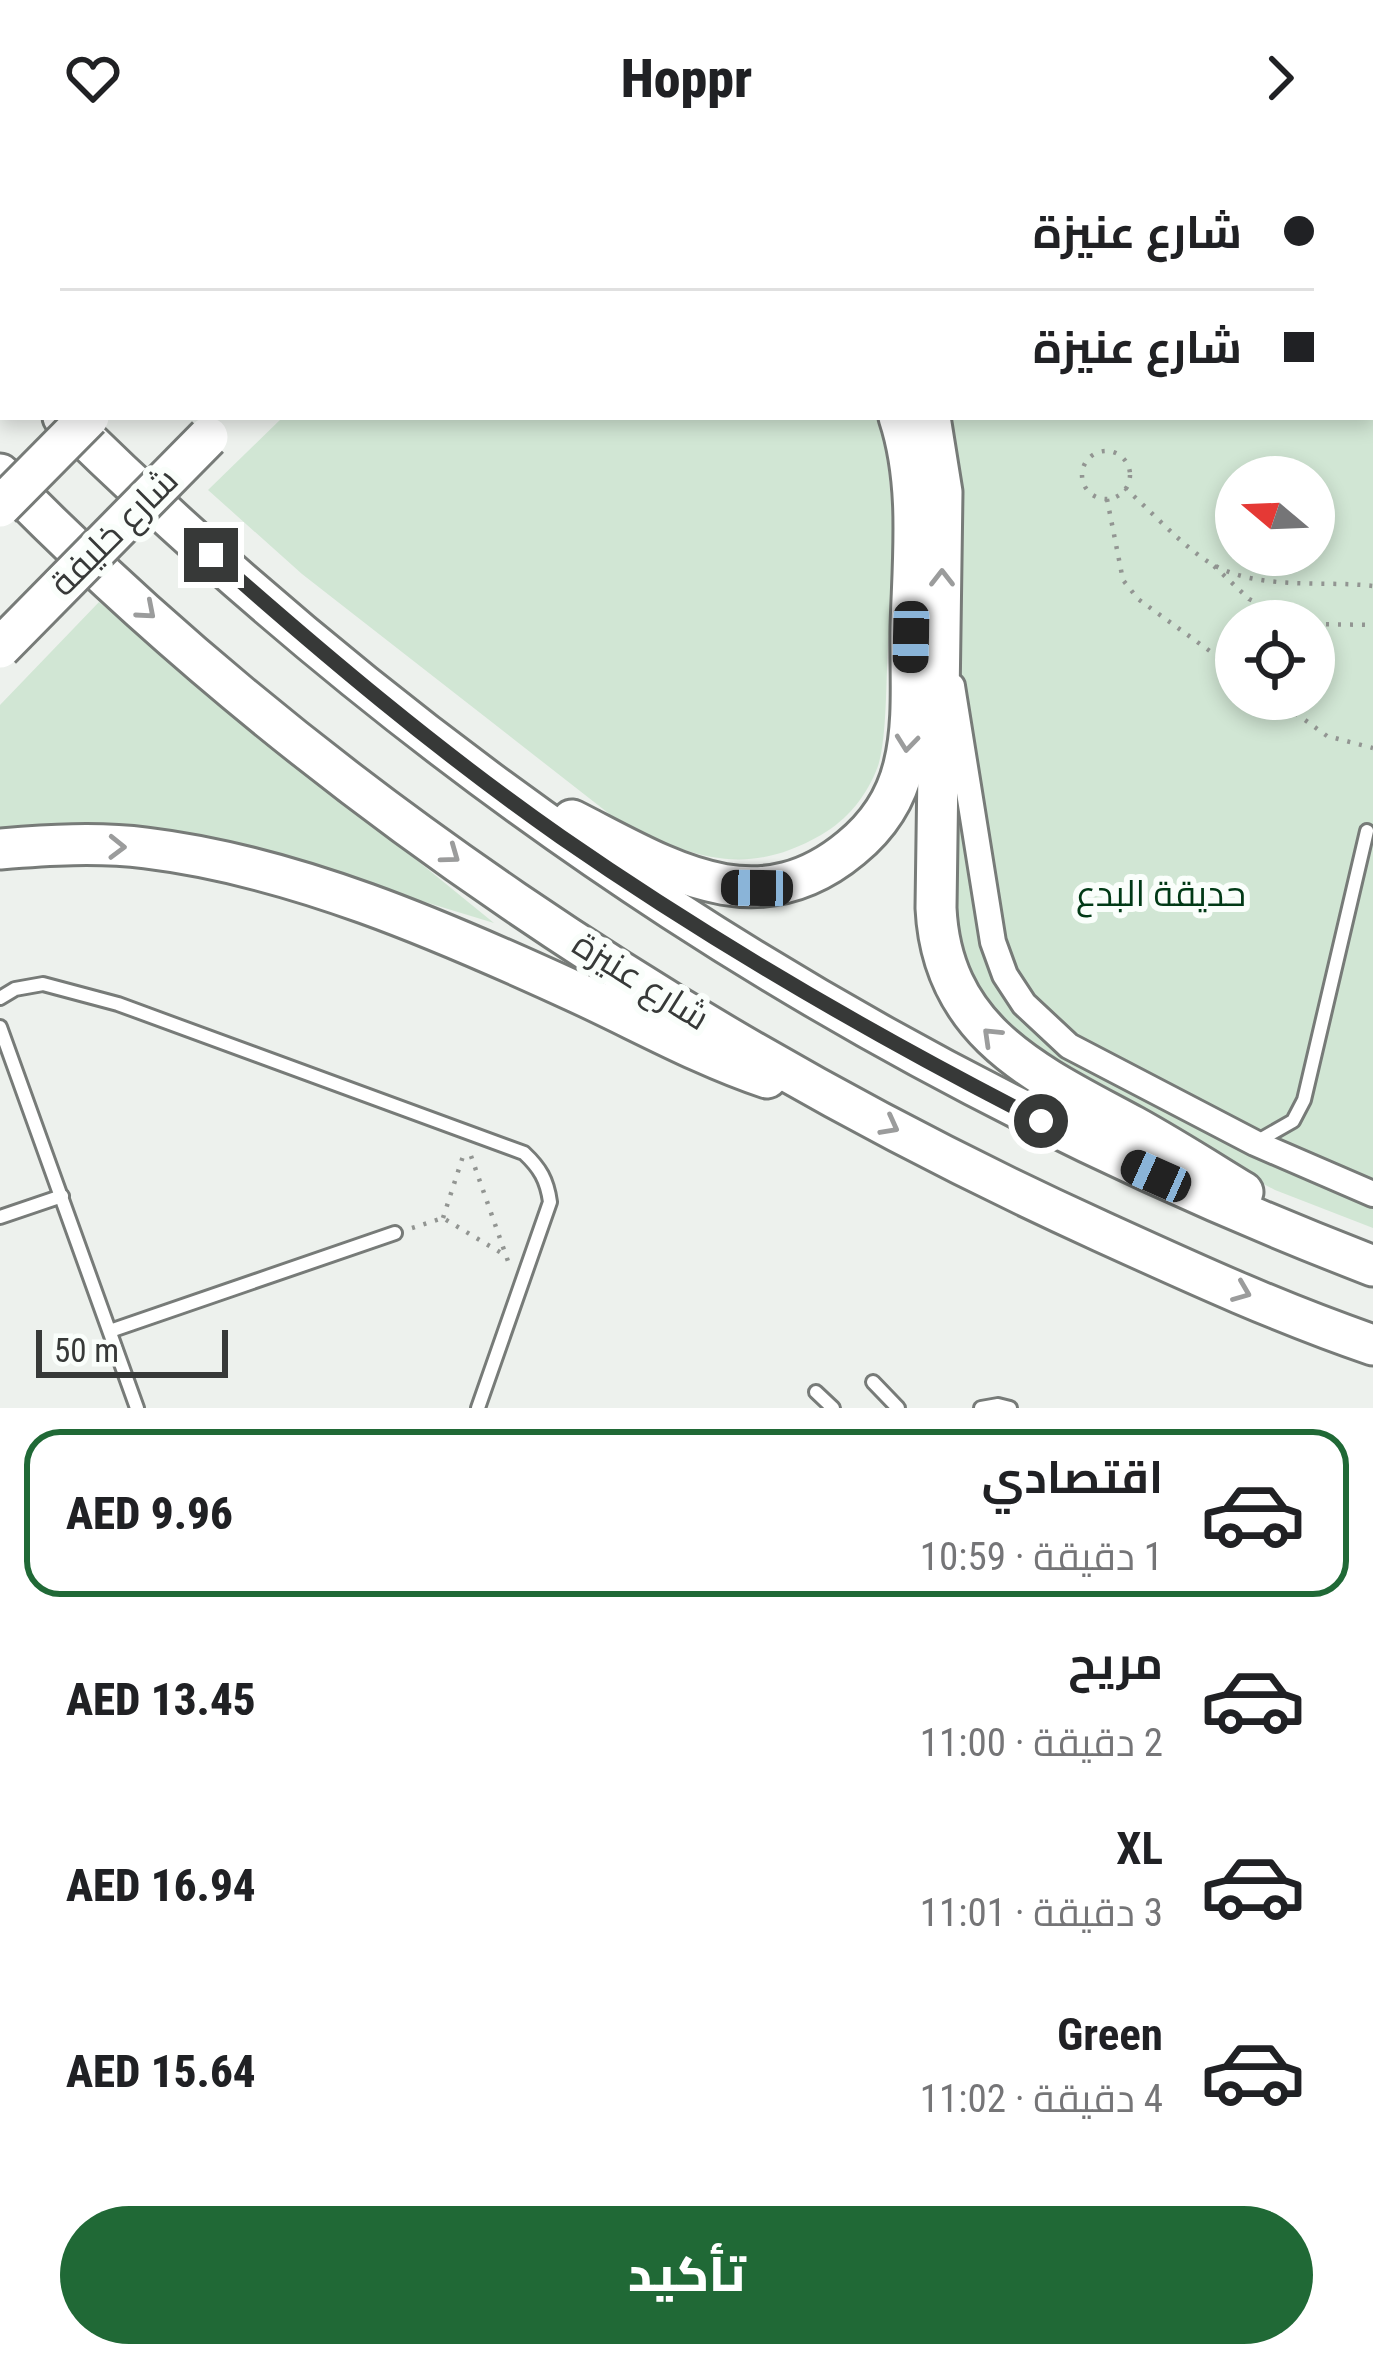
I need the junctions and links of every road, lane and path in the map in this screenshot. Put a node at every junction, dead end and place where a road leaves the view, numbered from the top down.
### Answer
1 (66, 420) edge
2 (86, 420) edge
3 (900, 420) edge
4 (930, 420) edge
5 (219, 427) edge
6 (0, 474) edge
7 (1125, 488) junction
8 (1107, 499) junction
9 (0, 507) edge
10 (1213, 565) junction
11 (1373, 586) edge
12 (1251, 600) edge
13 (1335, 625) edge
14 (1373, 626) edge
15 (941, 628) junction
16 (0, 648) edge
17 (1215, 655) edge
18 (1306, 720) edge
19 (1373, 748) edge
20 (451, 756) junction
21 (1367, 831) dead end
22 (0, 848) edge
23 (0, 998) edge
24 (0, 1027) edge
25 (833, 1096) junction
26 (1255, 1143) junction
27 (1373, 1194) edge
28 (62, 1196) junction
29 (0, 1217) edge
30 (442, 1218) junction
31 (395, 1233) joint
32 (1299, 1237) junction
33 (506, 1256) junction
34 (1373, 1266) edge
35 (519, 1292) junction
36 (110, 1331) junction
37 (1366, 1346) edge
38 (873, 1382) dead end
39 (816, 1392) dead end
40 (137, 1408) edge
41 (478, 1408) edge
42 (832, 1408) edge
43 (898, 1408) edge
44 (981, 1408) edge
45 (1010, 1408) edge

1 - 20 main road, شارع عنيزة
2 - 9 main road, bridge
3 -> 20 main road
15 -> 4 main road
5 - 16 main road, شارع خليفة, bridge
6 -> 25 main road, شارع عنيزة
7 - 8 path
7 - 8 path
7 - 10 path
8 - 17 path
10 - 11 path
10 - 12 path
13 - 14 path
15 - 26 street
32 -> 15 main road
18 - 19 path
20 - 32 main road, شارع عنيزة
21 - 26 lane
22 -> 25 main road
23 - 35 lane
24 - 28 lane
25 -> 37 main road, شارع عنيزة
26 - 27 street
28 - 29 lane
28 - 36 lane
30 - 31 path
30 - 33 path
30 - 33 path
31 - 36 lane
32 - 34 main road, شارع عنيزة
33 - 35 path
35 - 41 lane
36 - 40 lane
38 - 43 lane
39 - 42 lane
44 - 45 lane

